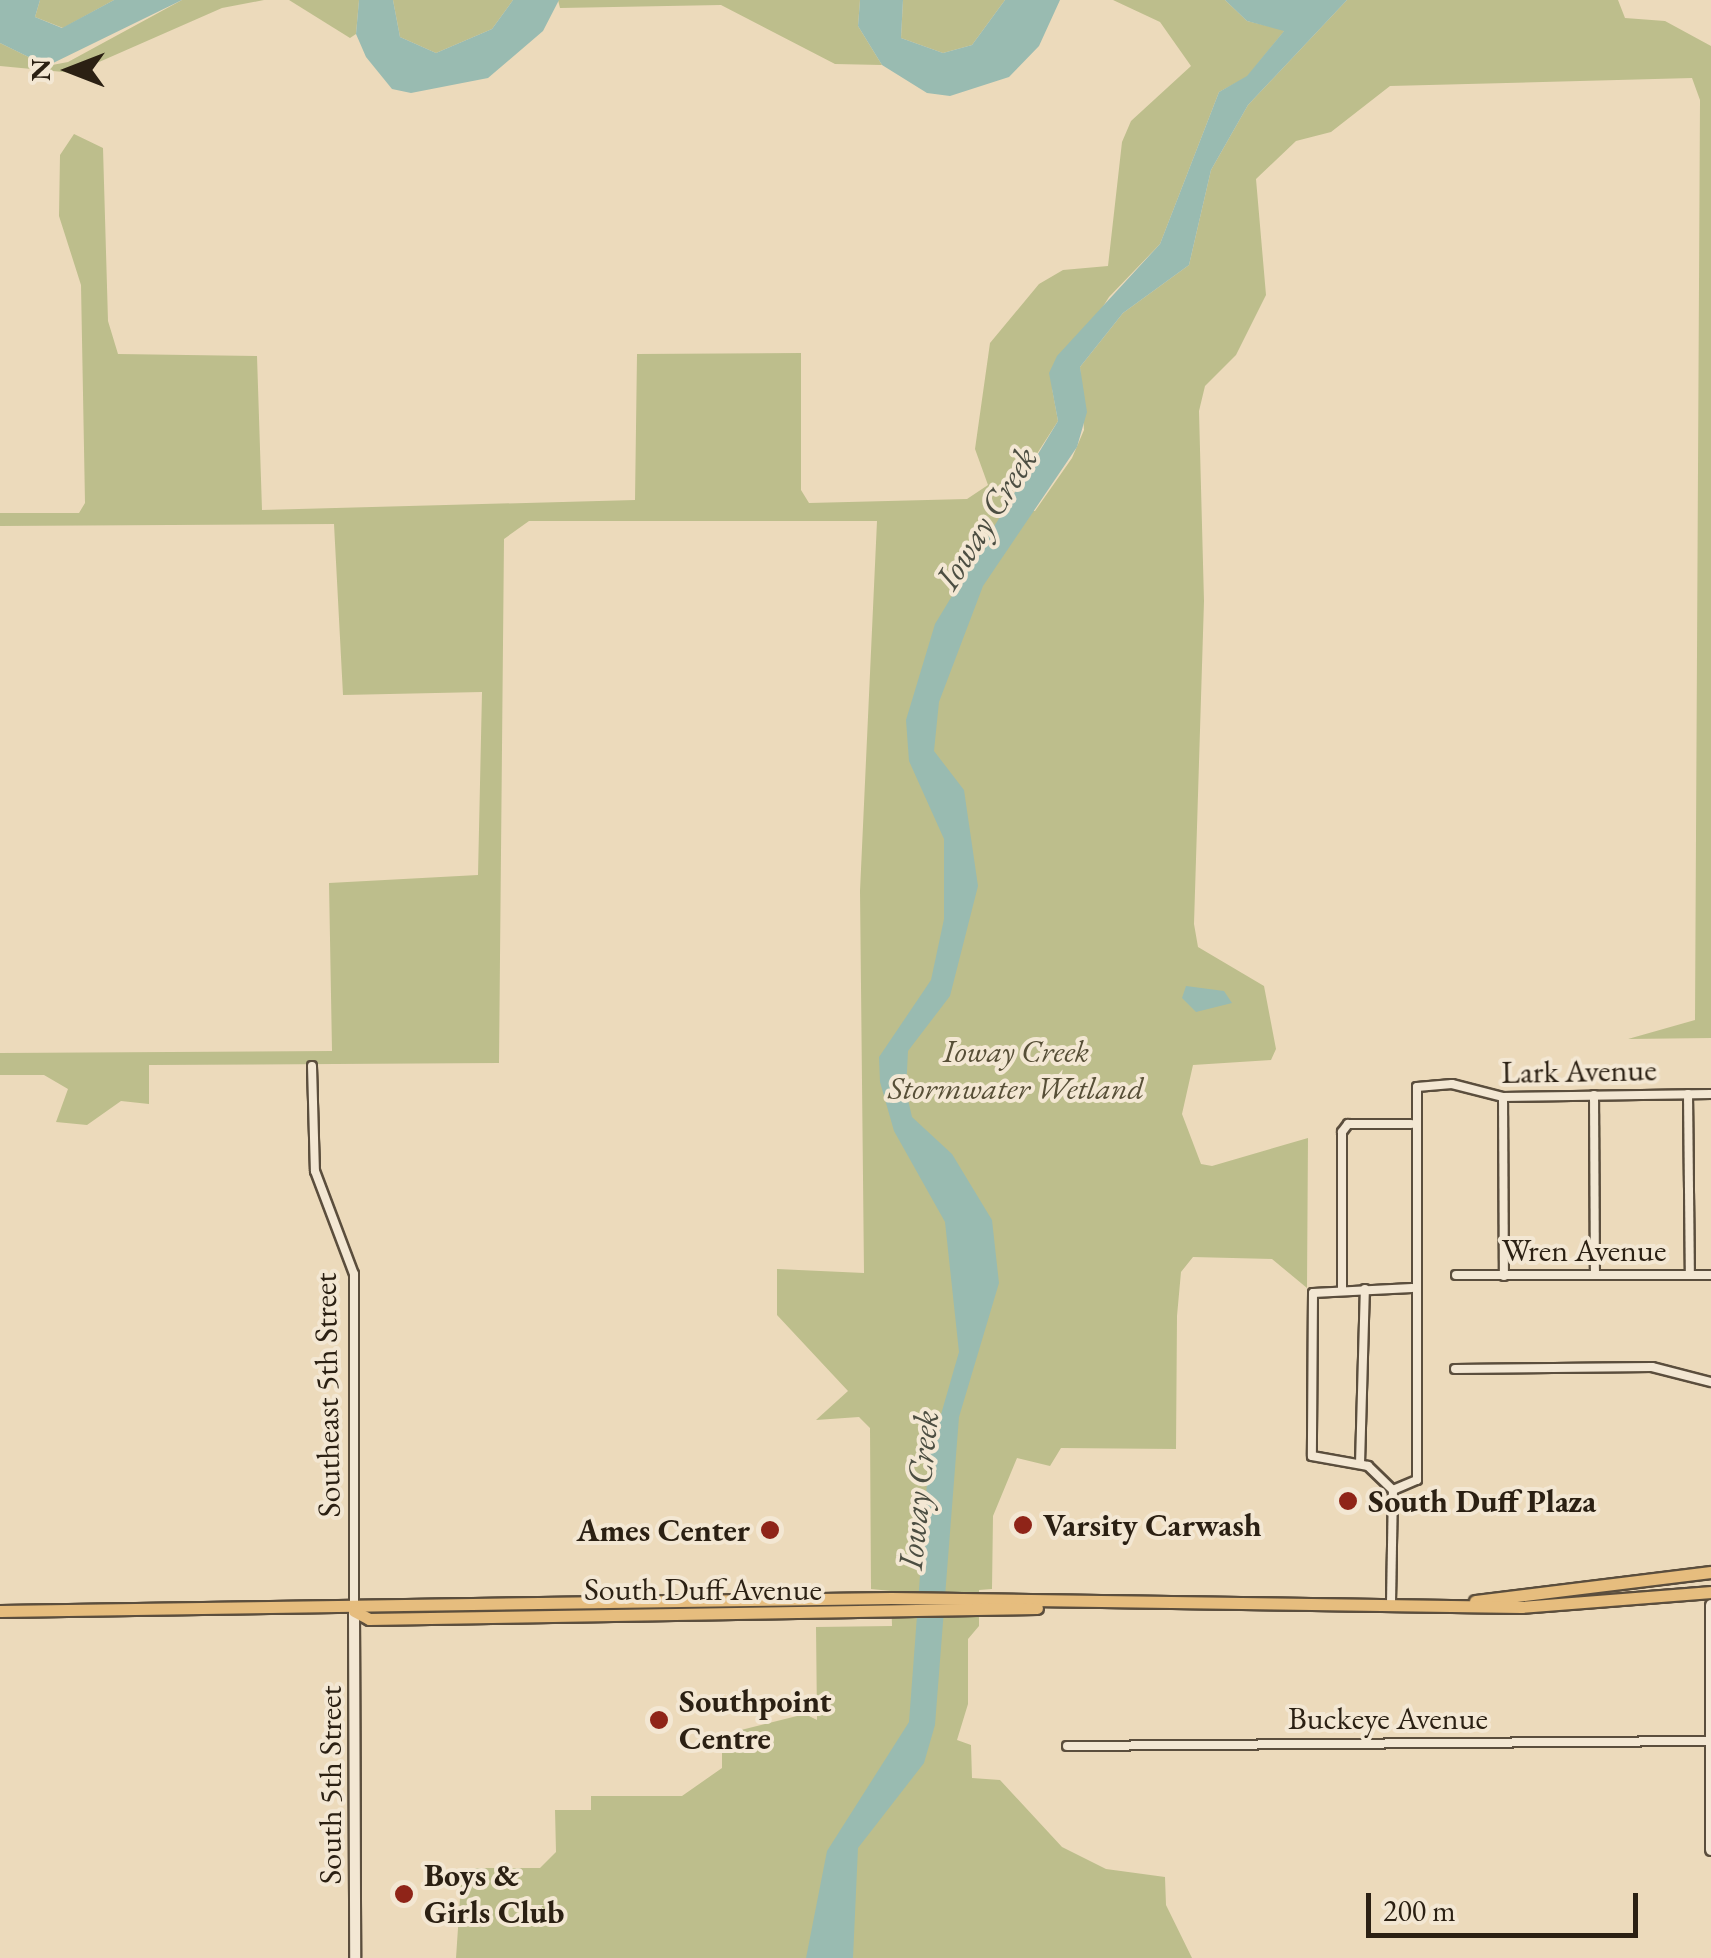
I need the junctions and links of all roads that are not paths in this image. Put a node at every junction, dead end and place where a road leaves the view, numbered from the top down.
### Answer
1 (312, 1066) dead end
2 (1688, 1094) junction
3 (1711, 1094) edge
4 (1594, 1095) junction
5 (1503, 1097) junction
6 (1411, 1124) junction
7 (1690, 1275) junction
8 (1711, 1275) edge
9 (1456, 1276) dead end
10 (1504, 1276) junction
11 (1595, 1276) junction
12 (1412, 1288) junction
13 (1342, 1289) junction
14 (1365, 1289) junction
15 (1456, 1370) dead end
16 (1711, 1382) edge
17 (1360, 1464) junction
18 (1392, 1490) junction
19 (1711, 1572) edge
20 (1711, 1592) edge
21 (1391, 1603) junction
22 (1466, 1603) junction
23 (1055, 1605) junction
24 (1711, 1605) edge
25 (0, 1610) edge
26 (354, 1611) junction
27 (1709, 1741) edge
28 (1067, 1746) dead end
29 (1711, 1850) edge
30 (355, 1958) edge

1 - 26 street, Southeast 5th Street
2 - 3 street, Lark Avenue
2 - 4 street, Lark Avenue
2 - 7 street
4 - 5 street, Lark Avenue
4 - 11 street
5 - 6 street, Lark Avenue
5 - 10 street
6 - 12 street
6 - 13 street
7 - 8 street, Wren Avenue
7 - 11 street, Wren Avenue
9 - 10 street, Wren Avenue
10 - 11 street, Wren Avenue
12 - 14 street
12 - 18 street
13 - 14 street
13 - 17 street
14 - 17 street
15 - 16 street
17 - 18 street
18 - 21 street
19 - 22 main road, South Duff Avenue
20 - 22 main road, South Duff Avenue
21 - 22 main road, South Duff Avenue
21 - 23 main road, South Duff Avenue
23 - 26 main road, South Duff Avenue
23 - 26 main road, South Duff Avenue
24 - 27 street
25 - 26 main road, South Duff Avenue
26 - 30 street, South 5th Street
27 - 28 street, Buckeye Avenue
27 - 29 street

